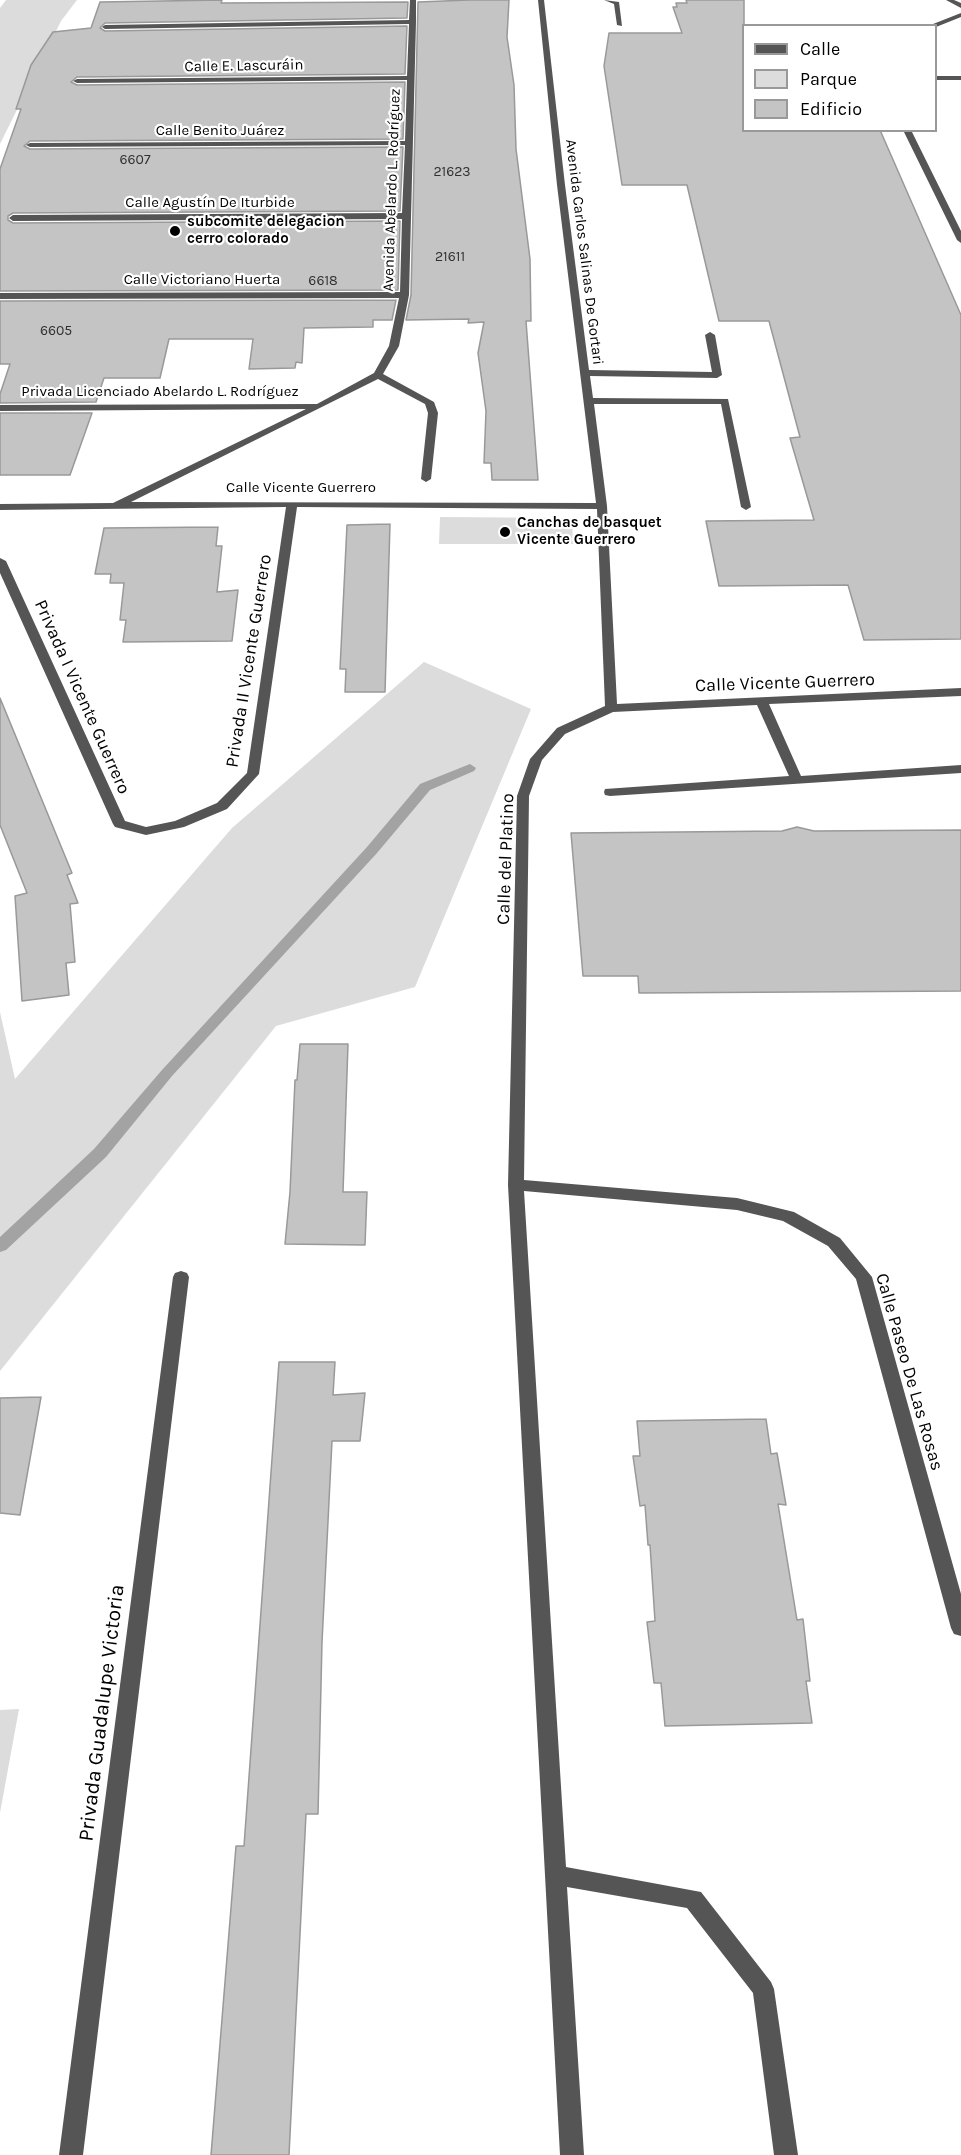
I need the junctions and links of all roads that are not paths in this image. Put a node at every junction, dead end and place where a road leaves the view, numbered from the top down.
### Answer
1 (413, 0) edge
2 (542, 0) edge
3 (608, 0) edge
4 (949, 0) edge
5 (961, 6) edge
6 (961, 15) edge
7 (413, 22) junction
8 (936, 24) edge
9 (621, 25) dead end
10 (105, 27) dead end
11 (411, 78) junction
12 (937, 78) edge
13 (961, 78) edge
14 (78, 81) dead end
15 (908, 132) edge
16 (410, 143) junction
17 (30, 146) dead end
18 (407, 216) junction
19 (14, 218) dead end
20 (961, 240) edge
21 (404, 295) junction
22 (0, 296) edge
23 (710, 335) dead end
24 (586, 373) junction
25 (378, 375) junction
26 (721, 388) junction
27 (589, 401) junction
28 (320, 406) junction
29 (0, 408) edge
30 (426, 479) dead end
31 (292, 504) junction
32 (115, 506) junction
33 (602, 506) junction
34 (0, 507) edge
35 (746, 507) dead end
36 (0, 561) edge
37 (961, 692) edge
38 (762, 702) junction
39 (611, 708) junction
40 (961, 769) edge
41 (796, 780) junction
42 (610, 792) dead end
43 (146, 831) joint
44 (516, 1185) junction
45 (181, 1278) dead end
46 (961, 1628) edge
47 (555, 1875) junction
48 (71, 2155) edge
49 (572, 2155) edge
50 (786, 2155) edge

1 - 7 street, Avenida Abelardo L. Rodríguez
2 - 24 street, Avenida Carlos Salinas De Gortari
3 - 9 street
4 - 5 street
6 - 8 street
7 - 10 street
7 - 11 street, Avenida Abelardo L. Rodríguez
11 - 14 street, Calle E. Lascuráin
11 - 16 street, Avenida Abelardo L. Rodríguez
12 - 13 street
15 - 20 street
16 - 17 street, Calle Benito Juárez
16 - 18 street, Avenida Abelardo L. Rodríguez
18 - 19 street, Calle Agustín De Iturbide
18 - 21 street, Avenida Abelardo L. Rodríguez
21 - 22 street, Calle Victoriano Huerta
21 - 25 street, Avenida Abelardo L. Rodríguez
23 - 26 street
24 - 26 street
24 - 27 street, Avenida Carlos Salinas De Gortari
25 - 28 street
25 - 30 street
26 - 27 street
26 - 35 street
27 - 33 street, Avenida Carlos Salinas De Gortari
28 - 29 street, Privada Licenciado Abelardo L. Rodríguez
28 - 32 street
31 - 32 street, Calle Vicente Guerrero
31 - 33 street, Calle Vicente Guerrero
31 - 43 street, Privada II Vicente Guerrero
32 - 34 street, Calle Vicente Guerrero
33 - 39 street
36 - 43 street, Privada I Vicente Guerrero
37 - 38 street, Calle Vicente Guerrero
38 - 39 street, Calle Vicente Guerrero
38 - 41 street
39 - 44 street, Calle del Platino
40 - 41 street
41 - 42 street
44 - 46 street, Calle Paseo De Las Rosas
44 - 47 street, Calle del Platino
45 - 48 street, Privada Guadalupe Victoria
47 - 49 street, Calle del Platino
47 - 50 street

